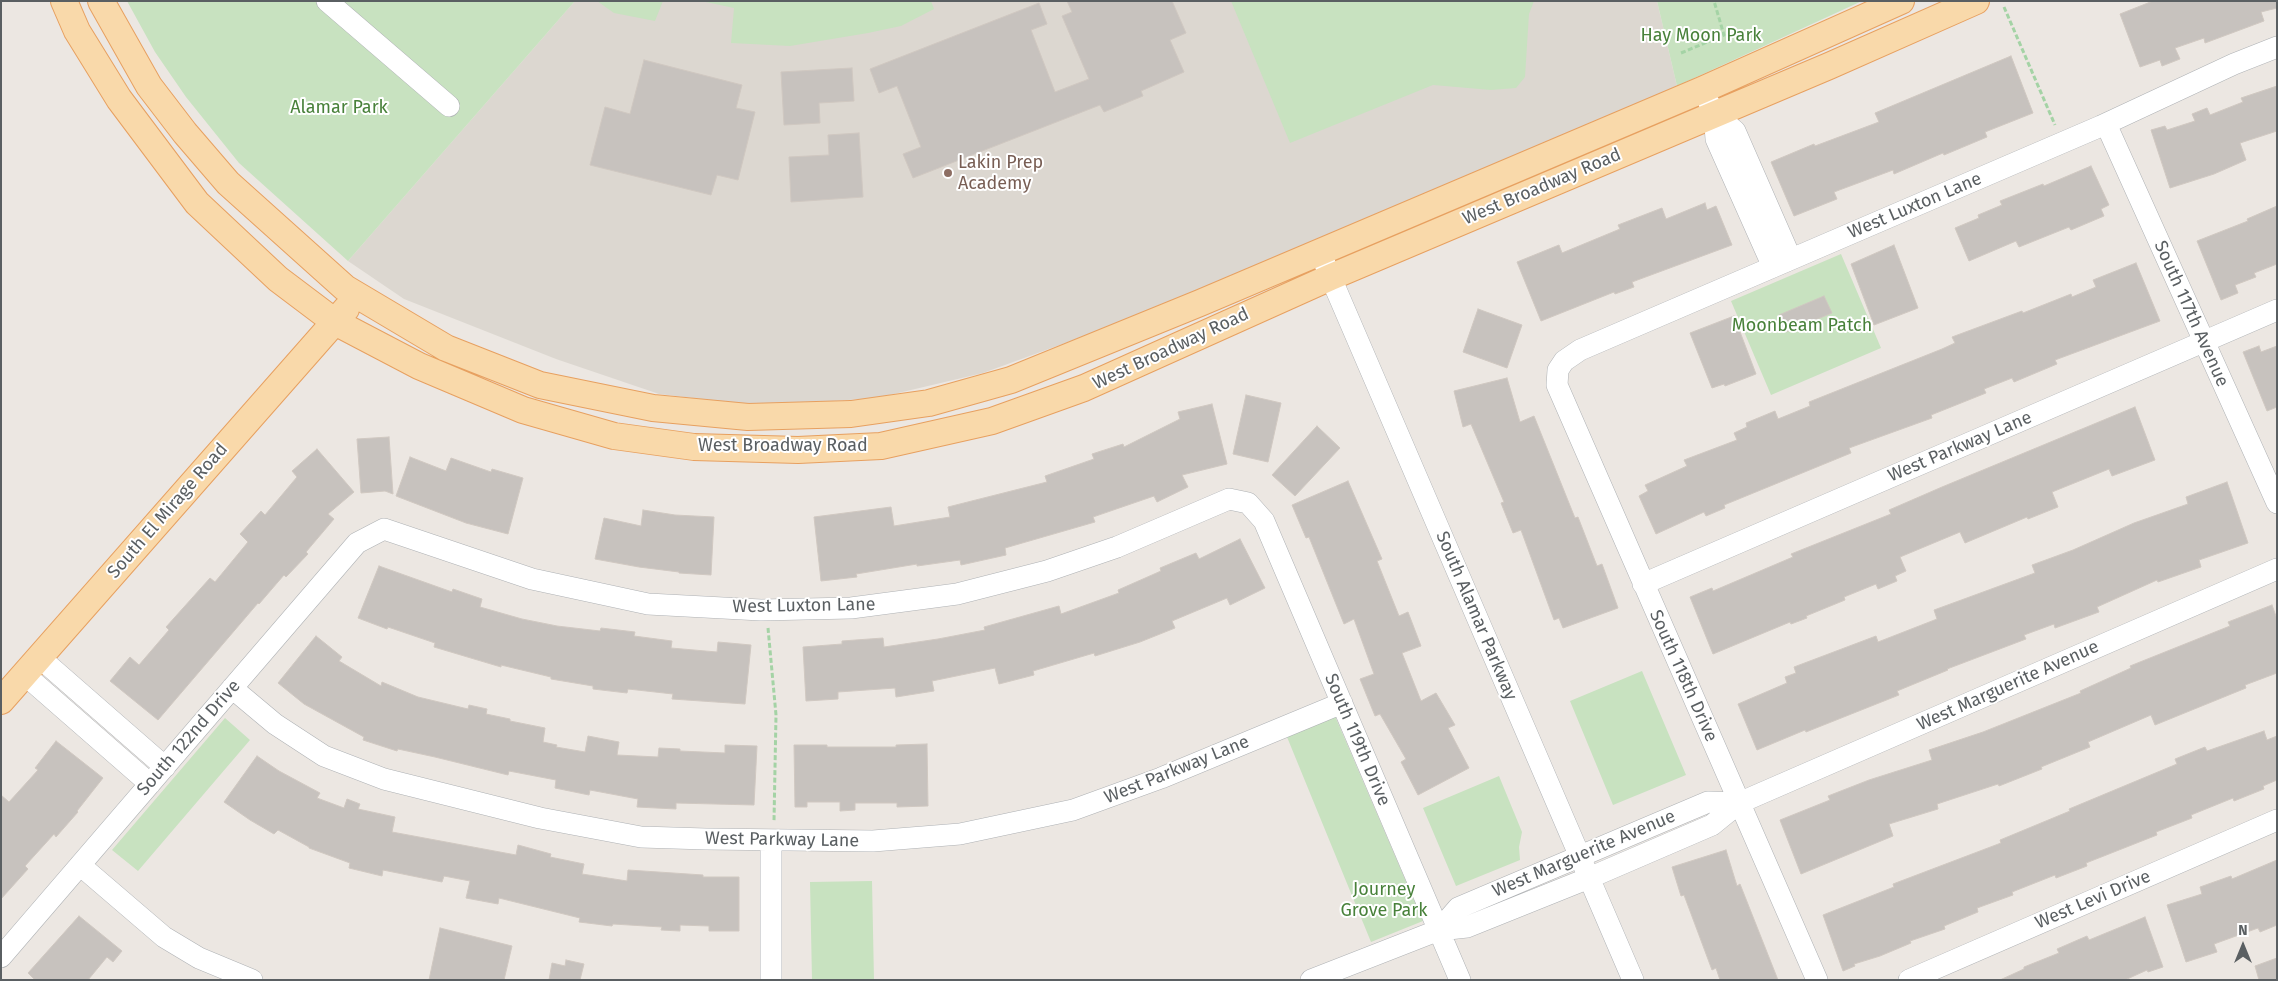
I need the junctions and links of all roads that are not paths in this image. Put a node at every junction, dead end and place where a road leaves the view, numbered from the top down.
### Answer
1 (64, 1) edge
2 (101, 1) edge
3 (327, 1) edge
4 (1900, 1) edge
5 (1976, 1) edge
6 (2277, 47) edge
7 (1702, 90) junction
8 (449, 106) dead end
9 (1714, 113) junction
10 (2106, 124) junction
11 (1320, 252) junction
12 (1782, 263) junction
13 (1330, 277) junction
14 (357, 295) junction
15 (2277, 310) edge
16 (335, 322) junction
17 (2204, 342) junction
18 (1558, 370) joint
19 (1248, 503) joint
20 (2277, 503) edge
21 (384, 529) joint
22 (2277, 569) edge
23 (1643, 584) junction
24 (32, 666) junction
25 (232, 688) junction
26 (1, 701) edge
27 (1342, 703) junction
28 (165, 767) junction
29 (150, 784) junction
30 (1739, 803) junction
31 (2277, 820) edge
32 (771, 840) junction
33 (1580, 856) junction
34 (80, 865) junction
35 (1590, 878) junction
36 (1439, 930) junction
37 (1, 957) edge
38 (252, 980) edge
39 (770, 980) edge
40 (1311, 980) edge
41 (1460, 980) edge
42 (1633, 980) edge
43 (1817, 980) edge
44 (1909, 980) edge

1 - 16 main road
2 - 14 main road
3 - 8 street
4 - 7 main road, West Broadway Road
5 - 9 main road, West Broadway Road
6 - 10 street, West Luxton Lane
7 - 9 street
7 - 11 main road, West Broadway Road
9 - 12 street
9 - 13 main road, West Broadway Road
10 - 12 street, West Luxton Lane
10 - 17 street, South 117th Avenue
11 - 13 street, South Alamar Parkway
11 - 14 main road, West Broadway Road
12 - 18 street, West Luxton Lane
13 - 16 main road, West Broadway Road
13 - 33 street, South Alamar Parkway
14 - 16 main road, South El Mirage Road
15 - 17 street, West Parkway Lane
16 - 24 main road, South El Mirage Road
17 - 20 street, South 117th Avenue
17 - 23 street, West Parkway Lane
18 - 23 street, South 118th Drive
19 - 21 street, West Luxton Lane
19 - 27 street, South 119th Drive
21 - 25 street, South 122nd Drive
22 - 30 street, West Marguerite Avenue
23 - 30 street, South 118th Drive
24 - 26 main road, South El Mirage Road
24 - 28 street
24 - 29 street
25 - 28 street, South 122nd Drive
25 - 32 street, West Parkway Lane
27 - 32 street, West Parkway Lane
27 - 36 street, South 119th Drive
28 - 29 street, South 122nd Drive
29 - 34 street, South 122nd Drive
30 - 33 street, West Marguerite Avenue
30 - 35 street, West Marguerite Avenue
30 - 43 street, South 118th Drive
31 - 44 street, West Levi Drive
32 - 39 street
33 - 35 street, South Alamar Parkway
33 - 36 street, West Marguerite Avenue
34 - 37 street, South 122nd Drive
34 - 38 street
35 - 36 street, West Marguerite Avenue
35 - 42 street, South Alamar Parkway
36 - 40 street, West Marguerite Avenue
36 - 41 street, South 119th Drive

